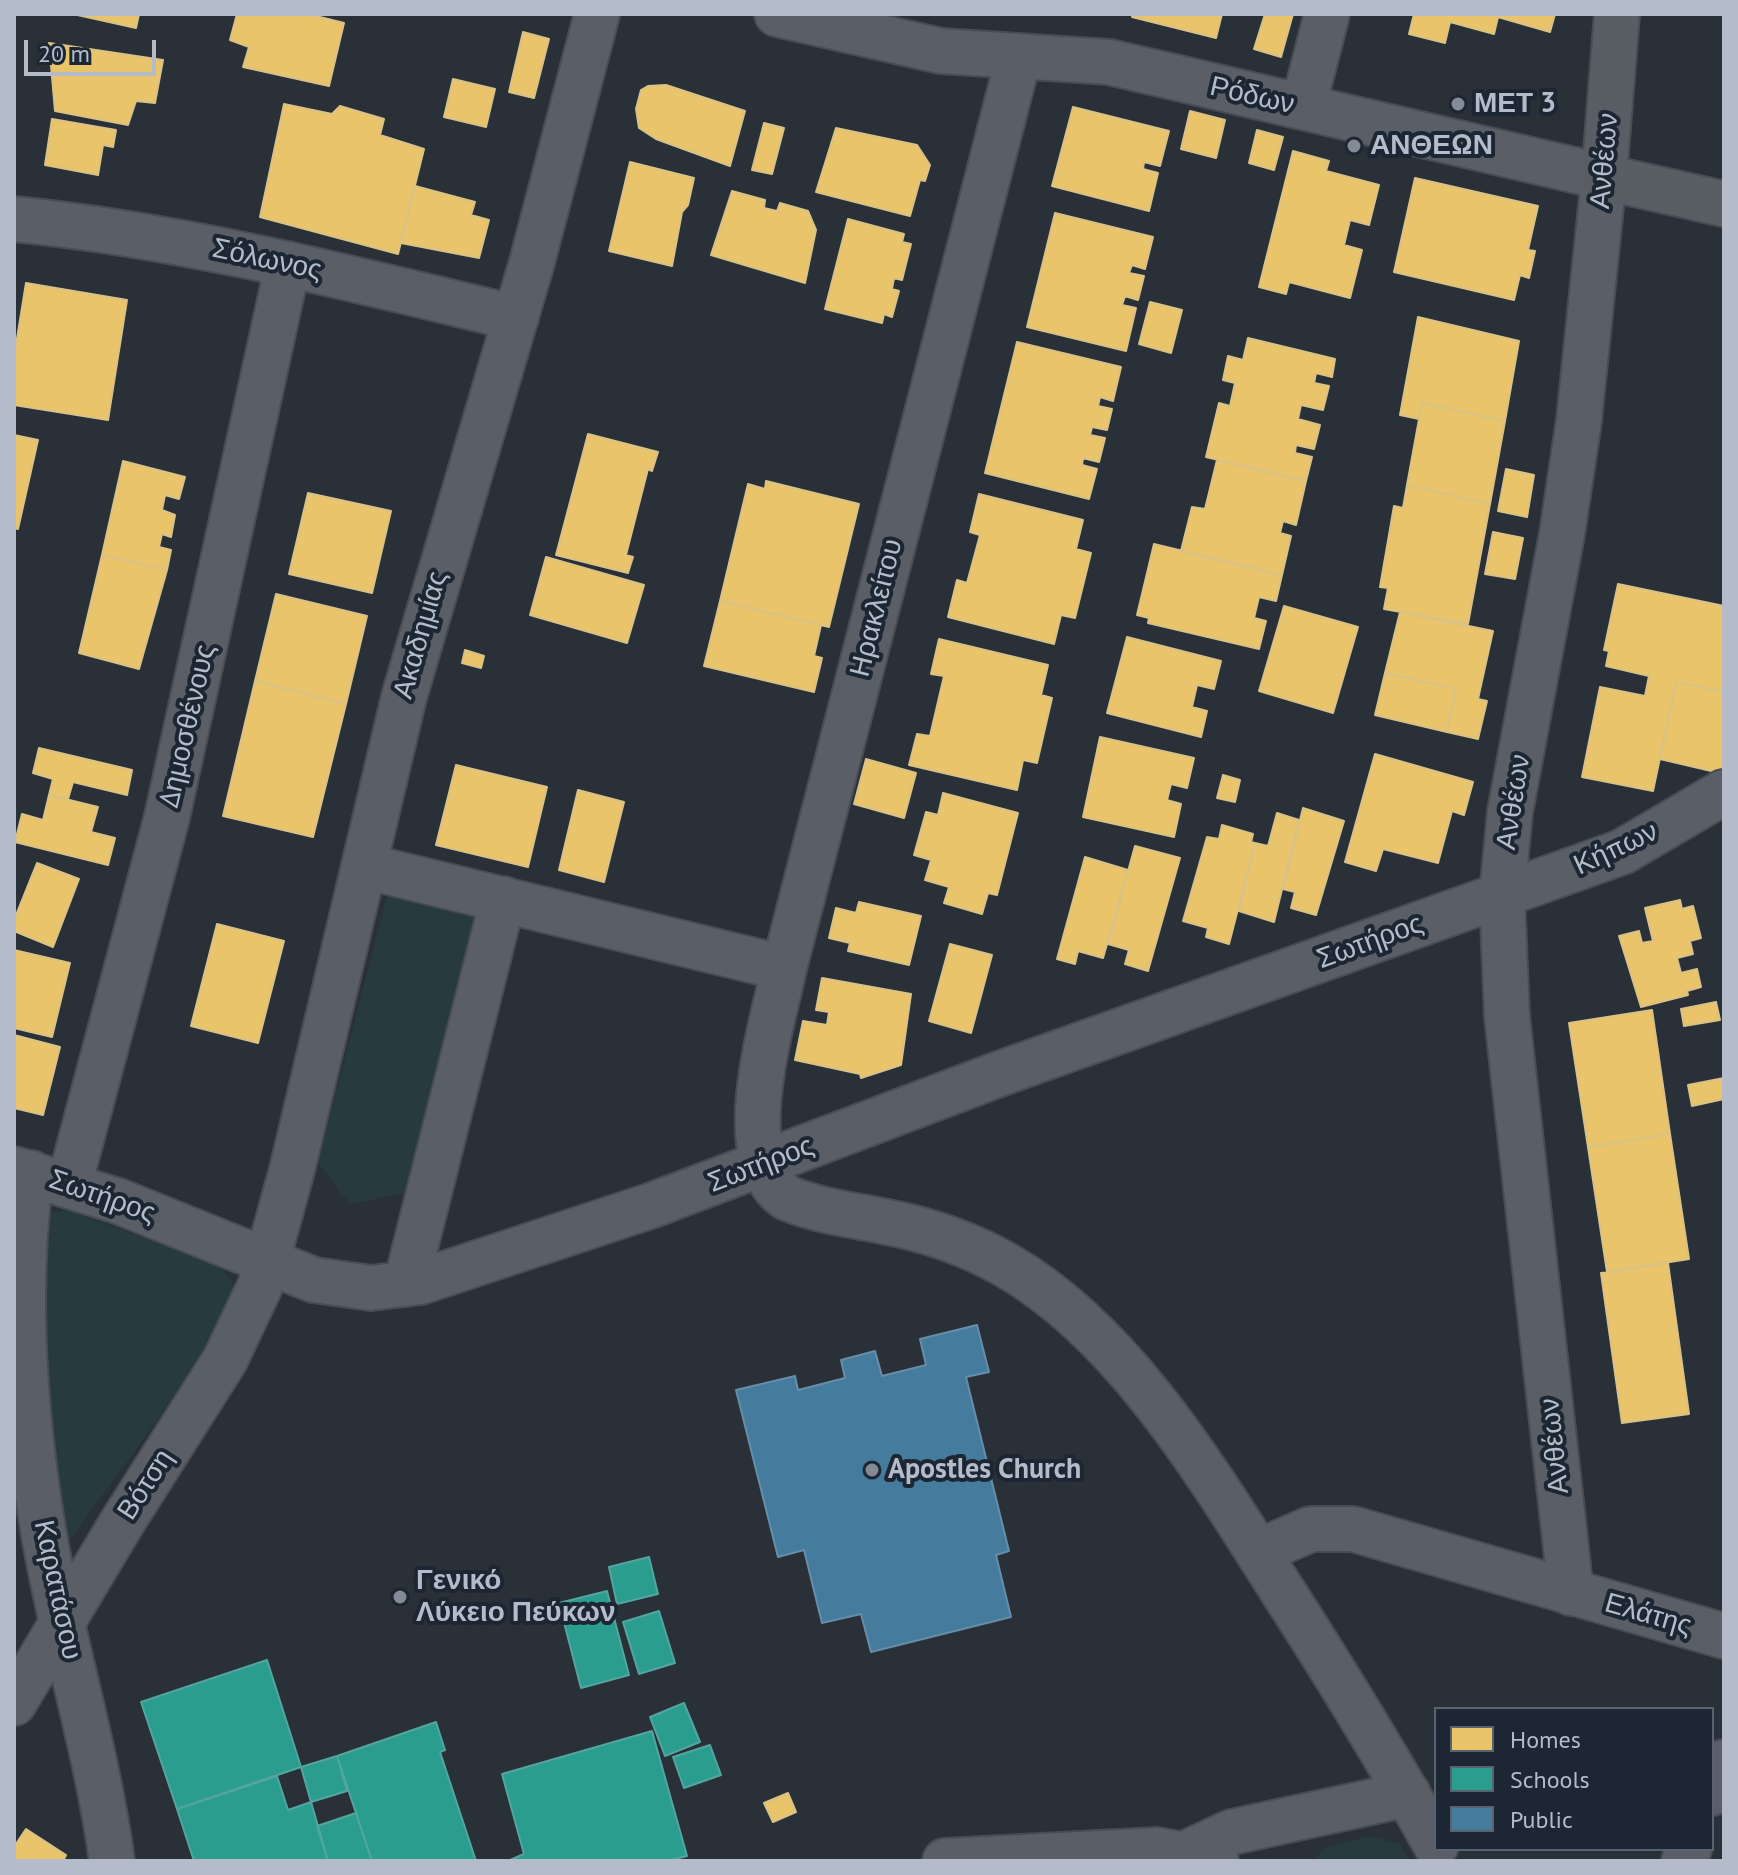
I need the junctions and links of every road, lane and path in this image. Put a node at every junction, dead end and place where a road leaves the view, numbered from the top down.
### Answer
1 (597, 14) edge
2 (777, 14) edge
3 (1327, 14) edge
4 (1617, 14) edge
5 (879, 26) edge
6 (1019, 56) junction
7 (1303, 107) junction
8 (1604, 177) junction
9 (1724, 204) edge
10 (14, 219) edge
11 (288, 264) junction
12 (516, 318) junction
13 (1724, 792) edge
14 (364, 866) junction
15 (1502, 895) junction
16 (503, 899) junction
17 (784, 968) junction
18 (764, 1164) junction
19 (38, 1175) edge
20 (267, 1261) junction
21 (406, 1284) junction
22 (1258, 1552) junction
23 (1571, 1593) junction
24 (63, 1619) junction
25 (1724, 1636) edge
26 (14, 1703) edge
27 (1724, 1762) edge
28 (1714, 1788) edge
29 (1408, 1794) junction
30 (1434, 1842) edge
31 (1201, 1857) edge
32 (112, 1861) edge
33 (945, 1861) edge

1 - 12 street, Ακαδημίας
2 - 5 street, Ρόδων
3 - 7 street
4 - 8 street, Ανθέων
5 - 6 street, Ρόδων
6 - 7 street, Ρόδων
6 - 17 street, Ηρακλείτου
7 - 8 street, Ρόδων
8 - 9 street, Ρόδων
8 - 15 street, Ανθέων
10 - 11 street, Σόλωνος
11 - 12 street, Σόλωνος
11 - 19 street, Δημοσθένους
12 - 14 street, Ακαδημίας
13 - 15 street, Κήπων
14 - 16 street
14 - 20 street, Ακαδημίας
15 - 18 street, Σωτήρος
15 - 23 street, Ανθέων
16 - 17 street
16 - 21 street
17 - 18 street, Ηρακλείτου
18 - 21 street, Σωτήρος
18 - 22 street
19 - 20 street, Σωτήρος
19 - 24 street, Καρατάσου
20 - 21 street, Σωτήρος
20 - 24 street, Βότση
22 - 23 street, Ελάτης
22 - 29 street
23 - 25 street, Ελάτης
24 - 26 street, Βότση
24 - 32 street, Καρατάσου
27 - 28 street
29 - 30 street
29 - 31 street
31 - 33 street

